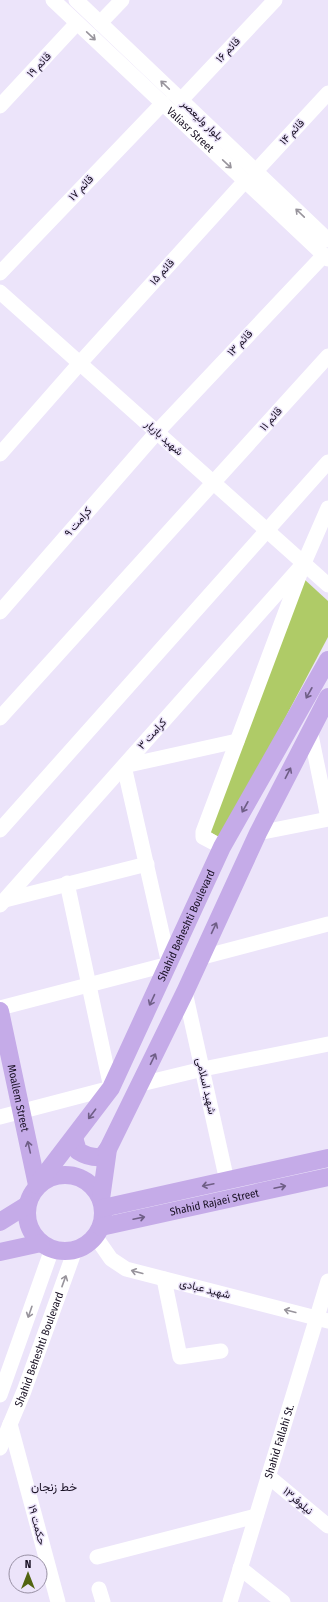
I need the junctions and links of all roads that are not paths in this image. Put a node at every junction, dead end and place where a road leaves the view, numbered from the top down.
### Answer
1 (53, 0) edge
2 (76, 0) edge
3 (122, 0) edge
4 (275, 0) edge
5 (77, 23) junction
6 (100, 23) junction
7 (328, 93) edge
8 (181, 100) junction
9 (163, 103) junction
10 (0, 106) edge
11 (250, 176) junction
12 (328, 240) edge
13 (326, 257) edge
14 (0, 273) edge
15 (0, 292) edge
16 (328, 356) edge
17 (80, 363) junction
18 (157, 432) junction
19 (0, 454) edge
20 (328, 462) edge
21 (213, 482) junction
22 (328, 508) edge
23 (267, 530) junction
24 (304, 564) junction
25 (328, 585) edge
26 (0, 612) edge
27 (328, 660) edge
28 (326, 704) edge
29 (0, 718) edge
30 (310, 730) junction
31 (237, 741) junction
32 (124, 766) junction
33 (328, 818) edge
34 (0, 830) edge
35 (258, 833) junction
36 (222, 847) junction
37 (147, 864) junction
38 (66, 883) junction
39 (2, 902) edge
40 (328, 924) edge
41 (199, 958) junction
42 (169, 964) junction
43 (89, 985) junction
44 (185, 992) junction
45 (0, 1009) edge
46 (328, 1044) edge
47 (203, 1069) junction
48 (141, 1084) junction
49 (111, 1088) junction
50 (21, 1112) junction
51 (0, 1117) edge
52 (74, 1138) junction
53 (108, 1149) junction
54 (328, 1158) edge
55 (328, 1176) edge
56 (227, 1181) junction
57 (37, 1185) junction
58 (102, 1203) junction
59 (27, 1205) junction
60 (0, 1222) edge
61 (98, 1232) junction
62 (46, 1246) junction
63 (75, 1250) junction
64 (0, 1252) edge
65 (164, 1279) junction
66 (328, 1280) edge
67 (322, 1319) edge
68 (220, 1351) dead end
69 (6, 1380) junction
70 (24, 1391) junction
71 (0, 1395) edge
72 (10, 1424) junction
73 (0, 1448) edge
74 (268, 1476) junction
75 (256, 1516) junction
76 (328, 1526) edge
77 (97, 1557) dead end
78 (240, 1568) junction
79 (58, 1602) edge
80 (230, 1602) edge
81 (283, 1602) edge

1 - 5 street, Valiasr Street
2 - 6 street, بلوار ولیعصر
3 - 6 street
4 - 8 street, قائم ۱۶
5 -> 9 street, Valiasr Street
5 - 10 street, قائم ۱۹
8 -> 6 street, بلوار ولیعصر
7 - 11 street, قائم ۱۴
8 - 11 street, بلوار ولیعصر
9 -> 11 street, Valiasr Street
9 - 14 street, قائم ۱۷
12 -> 11 street, بلوار ولیعصر
11 - 13 street, Valiasr Street
11 - 17 street, قائم ۱۵
13 - 18 street, قائم ۱۳
15 - 17 street, شهید بازیار
16 - 21 street, قائم ۱۱
17 - 18 street, شهید بازیار
17 - 19 street, قائم ۱۵
18 - 21 street, شهید بازیار
18 - 26 street, کرامت ۹
20 - 23 street
21 - 23 street, شهید بازیار
21 - 29 street, قائم ۱۱
22 - 24 street
23 - 24 street, شهید بازیار
23 - 34 street
24 - 25 street, شهید بازیار
24 - 31 street
24 - 32 street, کرامت ۳
27 -> 36 main road, Shahid Beheshti Boulevard
28 - 30 main road
30 - 33 street
35 -> 30 main road
31 - 32 street
31 - 36 street
32 - 37 street
32 - 39 street, کرامت ۳
33 - 35 street
41 -> 35 main road
36 - 42 main road, Shahid Beheshti Boulevard
37 - 38 street
37 - 42 street
38 - 39 street
38 - 43 street
40 - 41 street
41 - 44 main road
42 - 43 street
42 -> 49 main road, Shahid Beheshti Boulevard
43 - 45 street
43 - 49 street
44 - 47 street, شهید اسلامی
48 -> 44 main road
45 - 50 main road, Moallem Street
46 - 47 street
47 - 48 street
47 - 56 street, شهید اسلامی
48 - 53 main road
49 - 50 street
49 -> 52 main road, Shahid Beheshti Boulevard
50 - 51 street
57 -> 50 main road, Moallem Street
52 - 53 main road
52 - 57 main road, Shahid Beheshti Boulevard
53 - 58 main road
54 - 56 main road, Shahid Rajaei Street
61 -> 55 main road, Shahid Rajaei Street
56 -> 58 main road, Shahid Rajaei Street
57 - 58 main road
57 - 59 main road
58 - 61 main road
59 - 60 main road
59 - 62 main road
61 - 63 main road
65 -> 61 street, شهید عبادی
62 - 63 main road
62 - 64 main road
62 -> 69 street, Shahid Beheshti Boulevard
70 -> 63 street, Shahid Beheshti Boulevard
67 -> 65 street, شهید عبادی
65 - 68 street
66 - 67 street, Shahid Fallahi St.
67 - 74 street, Shahid Fallahi St.
69 - 70 street
69 - 71 street, Shahid Beheshti Boulevard
70 - 72 street, Shahid Beheshti Boulevard
72 - 73 street, Shahid Beheshti Boulevard
72 - 79 street, حکمت ۱۹
74 - 75 street, Shahid Fallahi St.
74 - 76 street, نیلوفر۱۳
75 - 77 street
75 - 78 street, Shahid Fallahi St.
78 - 80 street, Shahid Fallahi St.
78 - 81 street

